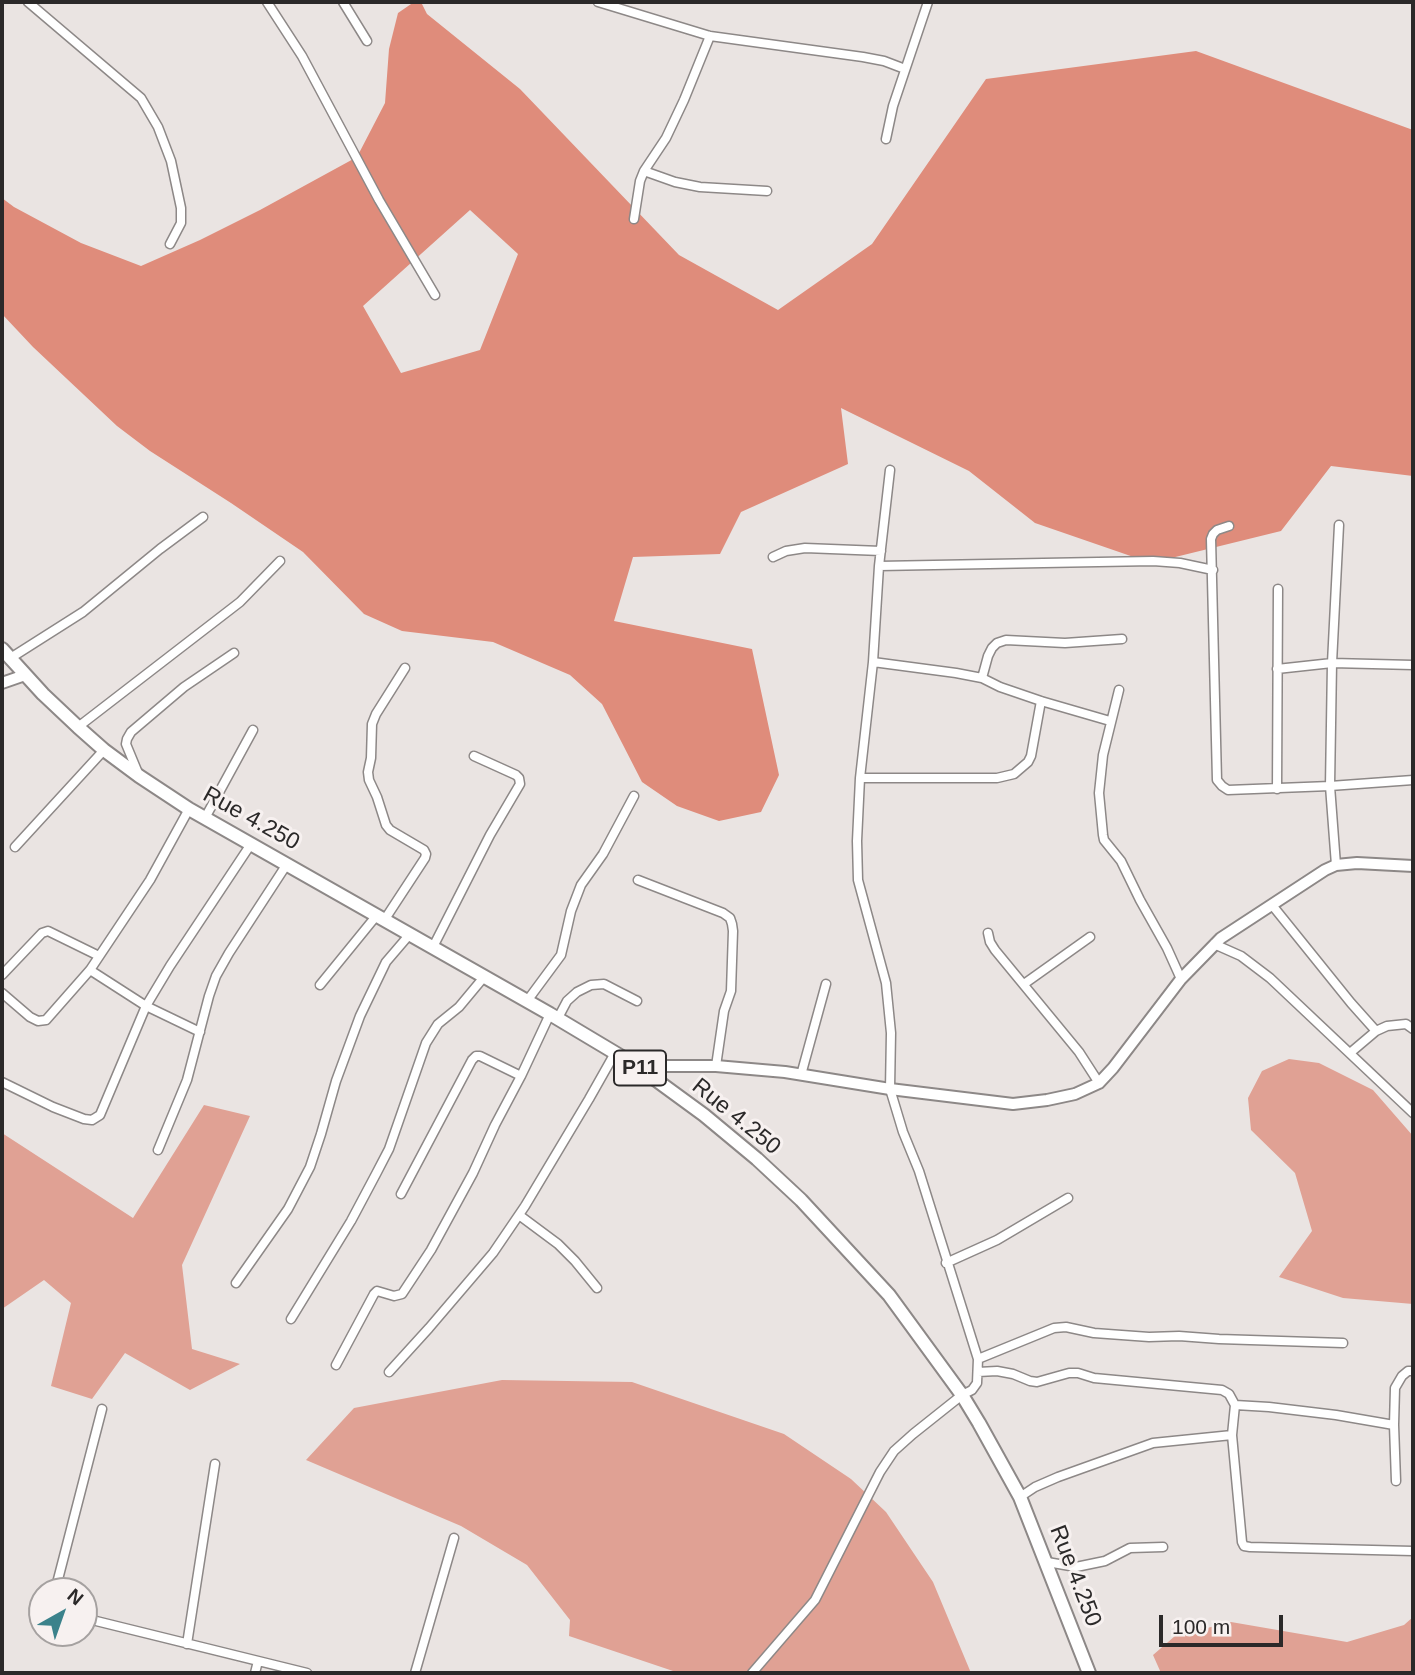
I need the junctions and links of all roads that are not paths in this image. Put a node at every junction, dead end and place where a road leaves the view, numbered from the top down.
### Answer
1 (28, 2) edge
2 (267, 2) edge
3 (343, 2) edge
4 (598, 2) edge
5 (928, 2) edge
6 (710, 36) junction
7 (367, 41) dead end
8 (905, 69) junction
9 (886, 139) dead end
10 (644, 171) junction
11 (767, 191) dead end
12 (634, 219) dead end
13 (170, 244) dead end
14 (435, 295) dead end
15 (890, 470) dead end
16 (203, 517) dead end
17 (1339, 524) dead end
18 (1229, 526) dead end
19 (881, 551) junction
20 (773, 557) dead end
21 (280, 561) dead end
22 (879, 566) junction
23 (1213, 570) junction
24 (1278, 589) dead end
25 (1122, 639) dead end
26 (234, 653) dead end
27 (6, 654) edge
28 (873, 662) junction
29 (1332, 663) junction
30 (1413, 665) edge
31 (405, 667) dead end
32 (1277, 669) junction
33 (25, 675) junction
34 (982, 678) junction
35 (2, 683) edge
36 (1119, 690) dead end
37 (1041, 701) junction
38 (1110, 722) junction
39 (78, 727) junction
40 (253, 730) dead end
41 (104, 750) junction
42 (474, 756) dead end
43 (139, 776) junction
44 (860, 778) junction
45 (1413, 780) edge
46 (1330, 786) junction
47 (1277, 789) junction
48 (634, 796) dead end
49 (189, 809) junction
50 (205, 818) junction
51 (251, 844) junction
52 (15, 848) dead end
53 (287, 864) junction
54 (1336, 864) junction
55 (1413, 866) edge
56 (638, 880) dead end
57 (1272, 905) junction
58 (381, 917) junction
59 (988, 933) dead end
60 (410, 934) junction
61 (1090, 937) dead end
62 (1214, 944) junction
63 (433, 947) junction
64 (99, 956) junction
65 (90, 970) junction
66 (2, 975) edge
67 (484, 977) junction
68 (1181, 979) junction
69 (826, 984) dead end
70 (1024, 984) junction
71 (320, 985) dead end
72 (2, 993) edge
73 (527, 1001) junction
74 (638, 1001) dead end
75 (146, 1006) junction
76 (554, 1016) junction
77 (1413, 1029) edge
78 (200, 1031) junction
79 (1376, 1031) junction
80 (615, 1053) junction
81 (1350, 1053) junction
82 (637, 1066) junction
83 (716, 1066) junction
84 (801, 1075) junction
85 (521, 1076) junction
86 (2, 1082) edge
87 (1099, 1083) junction
88 (890, 1089) junction
89 (1413, 1114) edge
90 (158, 1150) dead end
91 (401, 1194) dead end
92 (1068, 1198) dead end
93 (519, 1215) junction
94 (946, 1263) junction
95 (236, 1283) dead end
96 (597, 1288) dead end
97 (291, 1319) dead end
98 (1343, 1343) dead end
99 (978, 1359) junction
100 (336, 1365) dead end
101 (388, 1371) dead end
102 (1413, 1371) edge
103 (978, 1372) junction
104 (962, 1395) junction
105 (1235, 1405) junction
106 (102, 1409) dead end
107 (1394, 1425) junction
108 (1232, 1435) junction
109 (215, 1464) dead end
110 (1396, 1481) dead end
111 (1020, 1497) junction
112 (454, 1538) dead end
113 (1163, 1547) dead end
114 (1413, 1551) edge
115 (1047, 1562) junction
116 (59, 1577) edge
117 (98, 1622) edge
118 (187, 1644) junction
119 (258, 1661) junction
120 (255, 1673) edge
121 (307, 1673) edge
122 (415, 1673) edge
123 (752, 1673) edge
124 (1089, 1673) edge

1 - 13 street
2 - 14 street
3 - 7 street
4 - 6 street
5 - 8 street
6 - 8 street
6 - 10 street
8 - 9 street
10 - 11 street
10 - 12 street
15 - 19 street
16 - 27 street
17 - 29 street
18 - 23 street
19 - 20 street
19 - 22 street
21 - 39 street
22 - 23 street
22 - 28 street
23 - 47 street
24 - 32 street
25 - 34 street
26 - 43 street
27 - 33 main road, Rue 4.250 / P11
28 - 34 street
28 - 44 street
29 - 30 street
29 - 32 street
29 - 46 street
31 - 58 street
32 - 47 street
33 - 35 street
33 - 39 main road, Rue 4.250 / P11
34 - 37 street
36 - 38 street
37 - 38 street
37 - 44 street
38 - 68 street
39 - 41 main road, Rue 4.250 / P11
40 - 50 street
41 - 43 main road, Rue 4.250 / P11
41 - 52 street
42 - 63 street
43 - 49 main road, Rue 4.250 / P11
44 - 88 street
45 - 46 street
46 - 47 street
46 - 54 street
48 - 73 street
49 - 50 main road, Rue 4.250 / P11
49 - 64 street
50 - 51 main road, Rue 4.250 / P11
51 - 53 main road, Rue 4.250 / P11
51 - 75 street
53 - 58 main road, Rue 4.250 / P11
53 - 78 street
54 - 55 street
54 - 57 street
56 - 83 street
57 - 62 street
57 - 79 street
58 - 60 main road, Rue 4.250 / P11
58 - 71 street
59 - 70 street
60 - 63 main road, Rue 4.250 / P11
60 - 95 street
61 - 70 street
62 - 68 street
62 - 81 street
63 - 67 main road, Rue 4.250 / P11
64 - 65 street
64 - 66 street
65 - 72 street
65 - 75 street
67 - 73 main road, Rue 4.250 / P11
67 - 97 street
68 - 87 street
69 - 84 street
70 - 87 street
73 - 76 main road, Rue 4.250 / P11
74 - 76 street
75 - 78 street
75 - 86 street
76 - 80 main road, Rue 4.250 / P11
76 - 85 street
77 - 79 street
78 - 90 street
79 - 81 street
80 - 82 main road, Rue 4.250 / P11
80 - 93 street
81 - 89 street
82 - 83 street
82 - 104 main road, Rue 4.250 / P11
83 - 84 street
84 - 88 street
85 - 91 street
85 - 100 street
87 - 88 street
88 - 94 street
92 - 94 street
93 - 96 street
93 - 101 street
94 - 99 street
98 - 99 street
99 - 103 street
102 - 107 street
103 - 104 street
103 - 105 street
104 - 111 main road, Rue 4.250 / P11
104 - 123 street
105 - 107 street
105 - 108 street
106 - 116 street
107 - 110 street
108 - 111 street
108 - 114 street
109 - 118 street
111 - 115 main road, Rue 4.250 / P11
112 - 122 street
113 - 115 street
115 - 124 main road, Rue 4.250 / P11
117 - 118 street
118 - 119 street
119 - 120 street
119 - 121 street

